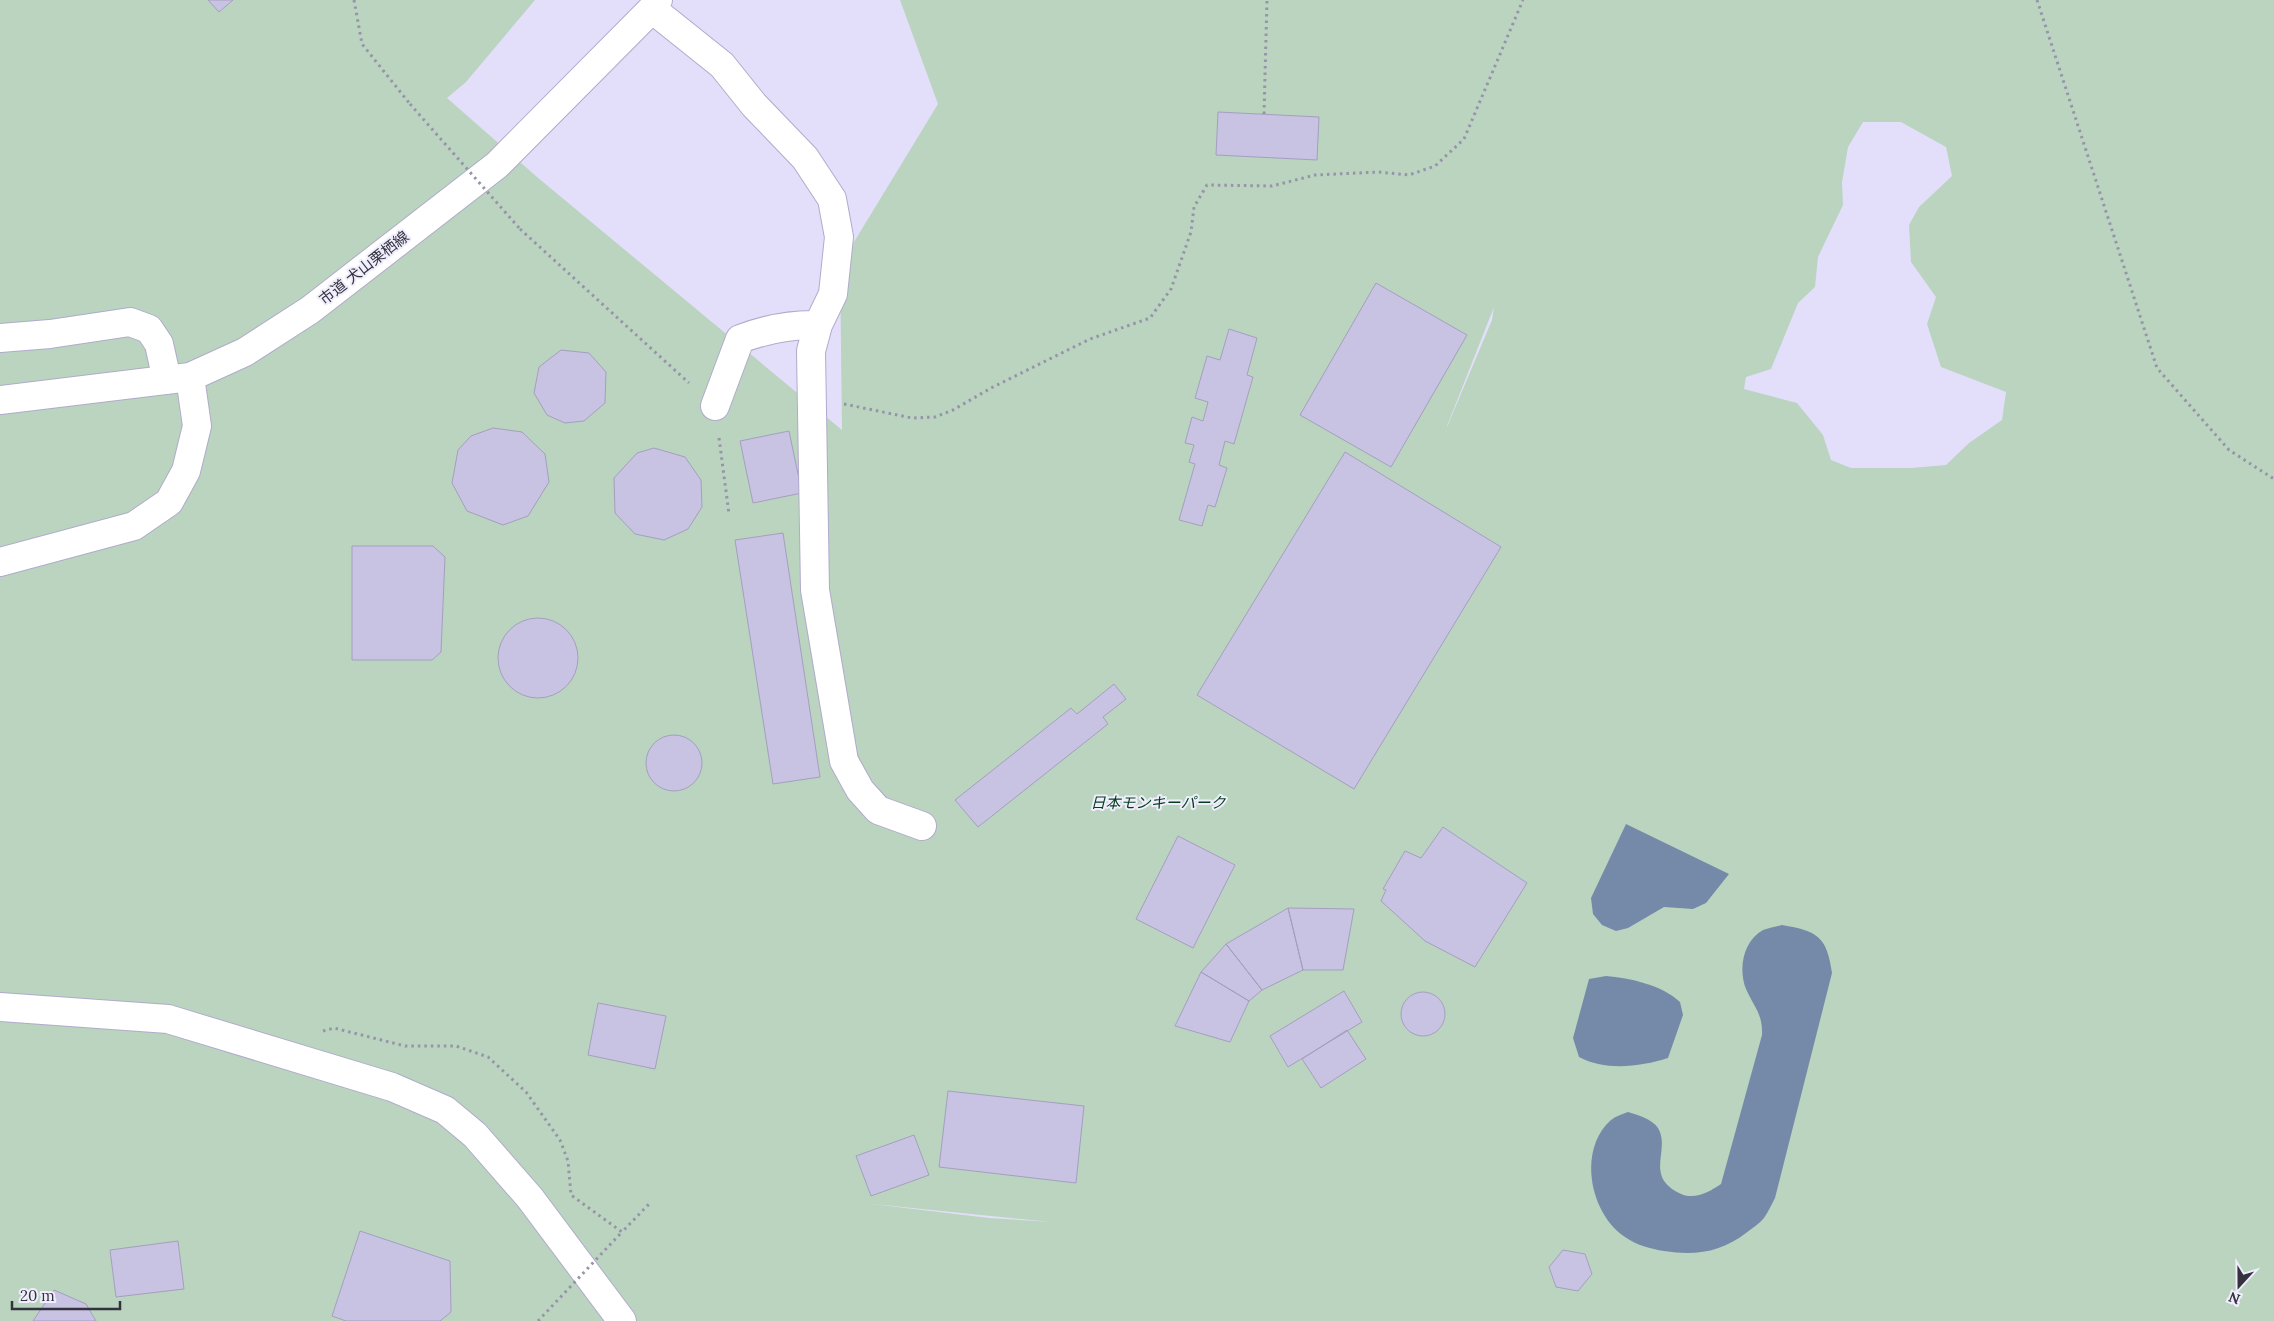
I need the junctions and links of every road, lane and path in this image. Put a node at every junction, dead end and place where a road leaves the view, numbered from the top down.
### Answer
1 (354, 0) edge
2 (1267, 0) edge
3 (1523, 0) edge
4 (2037, 0) edge
5 (655, 5) edge
6 (1264, 114) dead end
7 (818, 325) junction
8 (0, 338) edge
9 (178, 379) junction
10 (812, 398) junction
11 (0, 400) edge
12 (714, 406) junction
13 (2274, 479) edge
14 (729, 514) dead end
15 (0, 562) edge
16 (922, 826) dead end
17 (0, 1007) edge
18 (622, 1232) dead end
19 (538, 1321) edge
20 (622, 1321) edge

1 - 12 path, bridge
2 - 6 path
3 - 10 path
4 - 13 path
5 - 7 street
5 - 9 street, 市道 犬山栗栖線
7 - 10 street
7 - 12 street
8 - 9 street
9 - 11 street, 市道 犬山栗栖線
9 - 15 street
10 - 16 street
12 - 14 path
17 - 20 street
18 - 19 path, bridge

